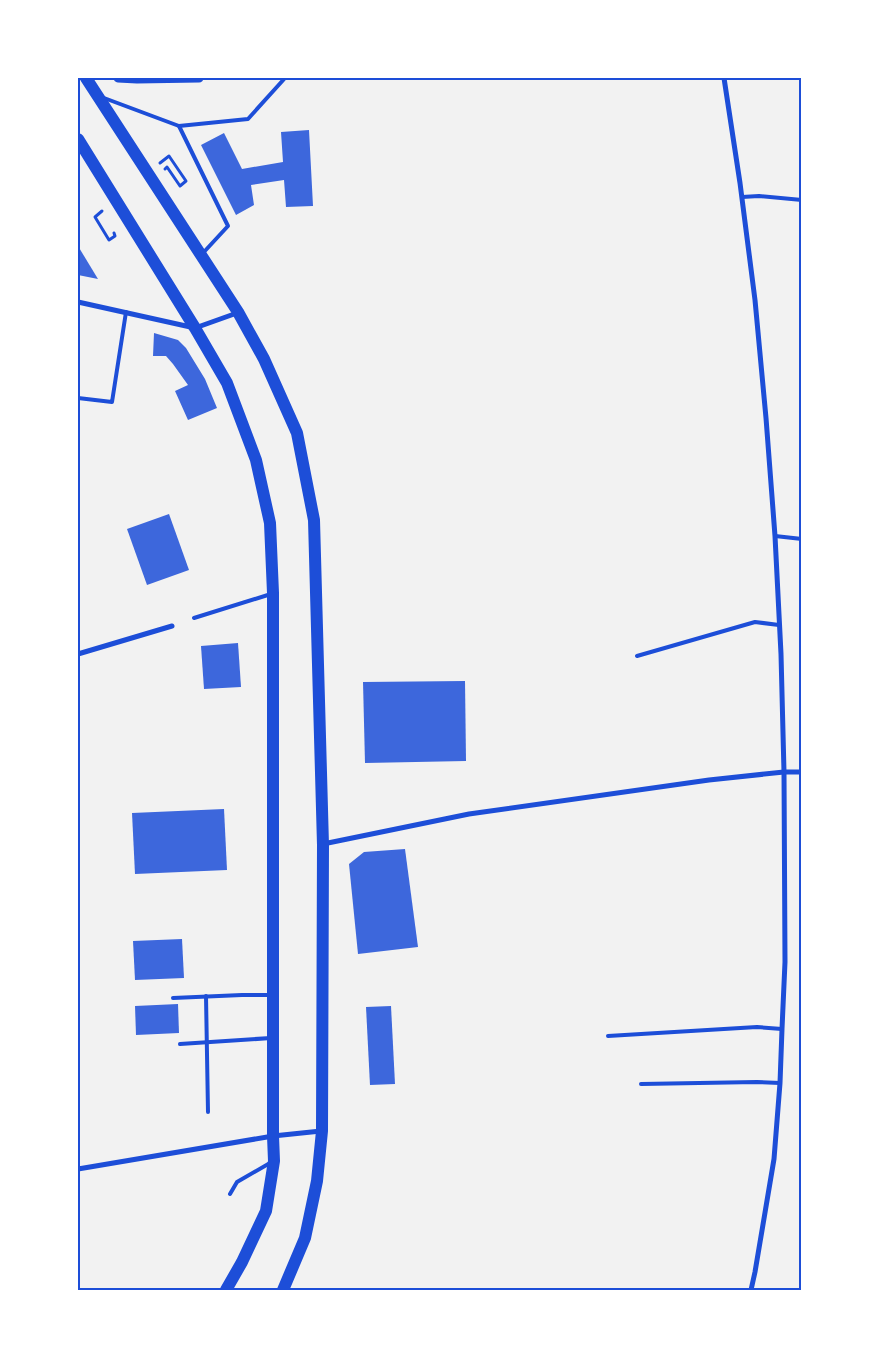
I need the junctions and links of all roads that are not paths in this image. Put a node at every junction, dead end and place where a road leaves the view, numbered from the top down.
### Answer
1 (86, 78) edge
2 (118, 78) edge
3 (199, 78) edge
4 (285, 78) edge
5 (724, 78) edge
6 (98, 96) junction
7 (179, 126) junction
8 (78, 139) edge
9 (742, 197) junction
10 (802, 200) edge
11 (201, 254) junction
12 (78, 302) edge
13 (126, 312) junction
14 (238, 312) junction
15 (195, 328) junction
16 (78, 398) edge
17 (775, 536) junction
18 (802, 539) edge
19 (273, 593) junction
20 (194, 618) dead end
21 (779, 625) junction
22 (172, 626) dead end
23 (78, 654) edge
24 (637, 656) dead end
25 (784, 772) junction
26 (802, 772) edge
27 (323, 844) junction
28 (273, 995) junction
29 (206, 996) junction
30 (173, 998) dead end
31 (782, 1029) junction
32 (608, 1036) dead end
33 (273, 1038) junction
34 (207, 1042) junction
35 (180, 1044) dead end
36 (780, 1083) junction
37 (641, 1084) dead end
38 (208, 1112) dead end
39 (322, 1131) junction
40 (273, 1136) junction
41 (274, 1161) junction
42 (78, 1169) edge
43 (230, 1194) dead end
44 (226, 1290) edge
45 (283, 1290) edge
46 (751, 1290) edge

1 - 6 main road
2 - 3 street
4 - 7 lane
5 - 9 street
6 - 7 lane
6 - 11 main road
7 - 11 lane
8 - 15 main road
9 - 10 lane
9 - 17 street
11 - 14 main road
12 - 13 street
13 - 15 street
13 - 16 lane
14 - 15 street
14 - 27 main road
15 - 19 main road
17 - 18 lane
17 - 21 street
19 - 20 lane
19 - 28 main road
21 - 24 lane
21 - 25 street
22 - 23 street
25 - 26 street
25 - 27 street
25 - 31 street
27 - 39 main road
28 - 29 lane
28 - 33 main road
29 - 30 lane
29 - 34 lane
31 - 32 lane
31 - 36 street
33 - 34 lane
33 - 40 main road
34 - 35 lane
34 - 38 lane
36 - 37 lane
36 - 46 street
39 - 40 street
39 - 45 main road
40 - 41 main road
40 - 42 street
41 - 43 lane
41 - 44 main road

